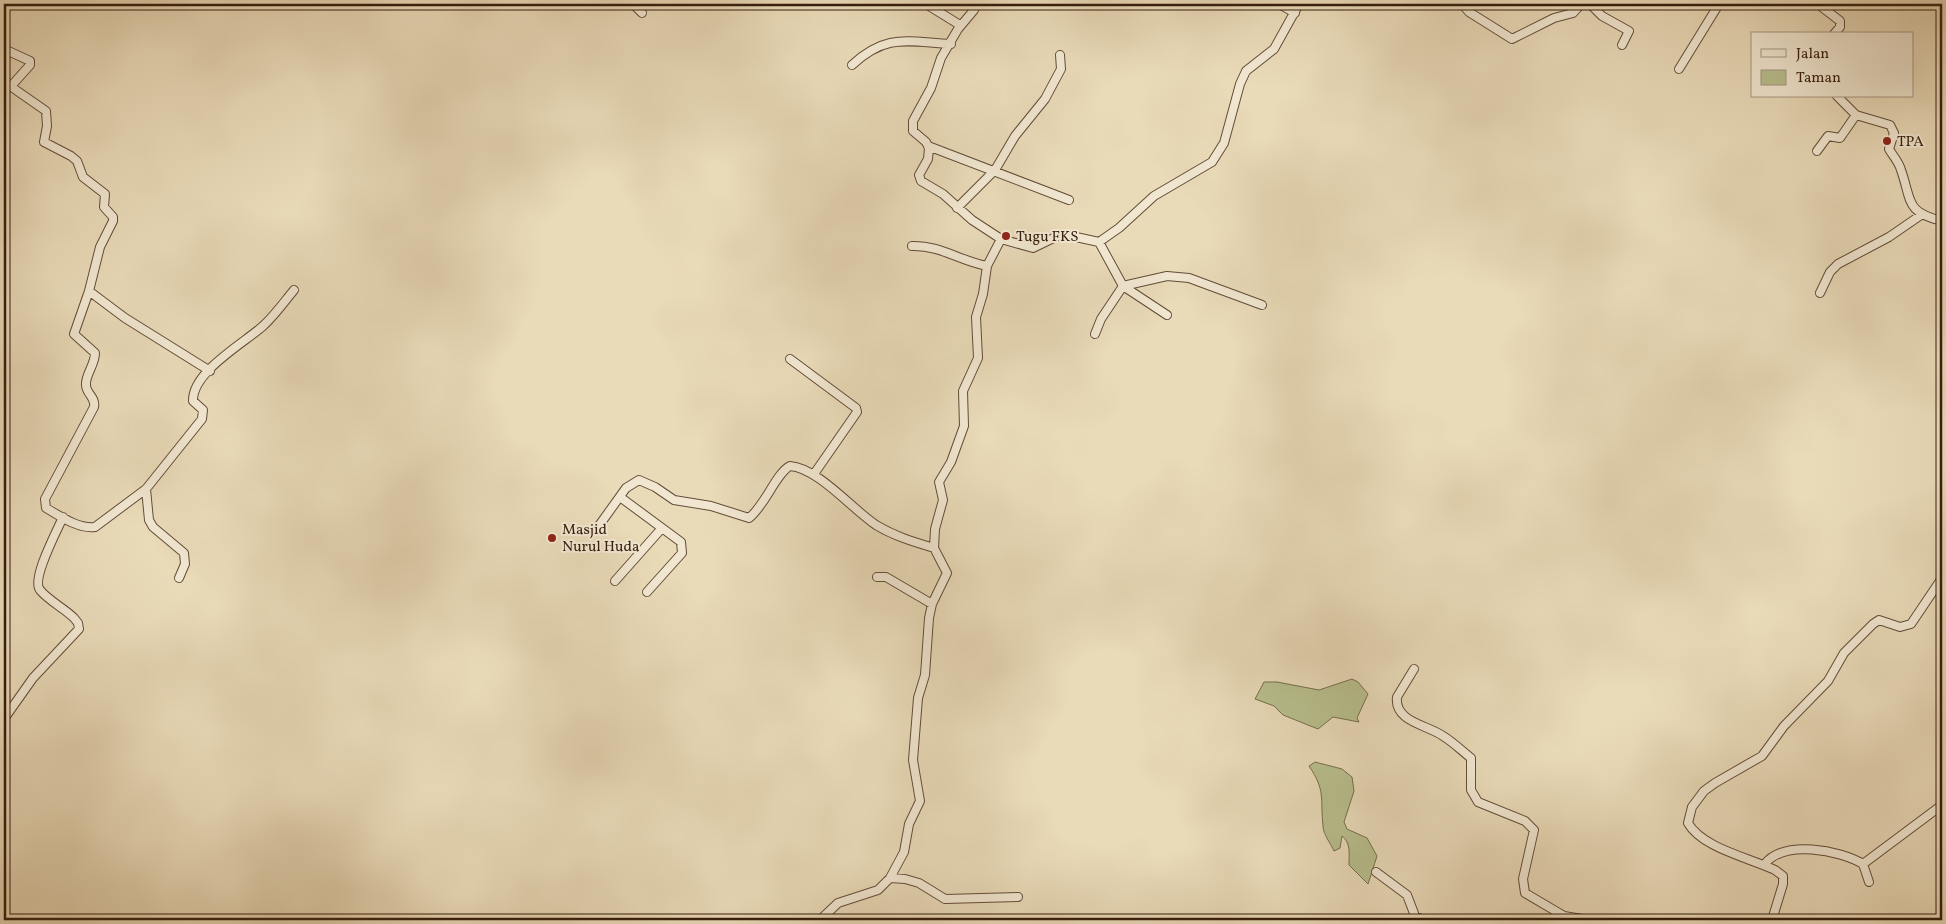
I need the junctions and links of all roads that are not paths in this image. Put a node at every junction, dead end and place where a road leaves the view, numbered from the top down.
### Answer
1 (633, 4) edge
2 (926, 4) edge
3 (976, 4) edge
4 (1279, 4) edge
5 (1298, 4) edge
6 (1462, 4) edge
7 (1581, 4) edge
8 (1590, 4) edge
9 (1719, 4) edge
10 (1818, 4) edge
11 (642, 13) dead end
12 (1295, 13) junction
13 (960, 25) junction
14 (1836, 32) edge
15 (951, 44) junction
16 (1622, 45) dead end
17 (4, 49) edge
18 (1060, 55) dead end
19 (852, 65) dead end
20 (1678, 69) dead end
21 (1839, 98) edge
22 (1856, 115) junction
23 (928, 146) junction
24 (1818, 151) dead end
25 (995, 170) junction
26 (1069, 200) dead end
27 (957, 208) junction
28 (1921, 215) junction
29 (1942, 221) edge
30 (1002, 239) junction
31 (1099, 242) junction
32 (912, 246) dead end
33 (987, 266) junction
34 (1122, 286) junction
35 (294, 290) dead end
36 (89, 291) junction
37 (1820, 293) dead end
38 (1262, 305) dead end
39 (1167, 315) dead end
40 (1095, 334) dead end
41 (790, 359) dead end
42 (210, 371) junction
43 (814, 474) junction
44 (146, 489) junction
45 (620, 497) junction
46 (63, 517) junction
47 (598, 527) dead end
48 (662, 528) junction
49 (934, 548) junction
50 (877, 577) dead end
51 (179, 578) dead end
52 (1942, 578) edge
53 (615, 581) dead end
54 (647, 592) dead end
55 (932, 604) junction
56 (1414, 669) dead end
57 (4, 719) edge
58 (1942, 805) edge
59 (1863, 864) junction
60 (1764, 865) junction
61 (1376, 872) dead end
62 (890, 878) junction
63 (1868, 882) dead end
64 (1018, 897) dead end
65 (820, 920) edge
66 (1423, 920) edge
67 (1588, 920) edge
68 (1772, 920) edge

1 - 11 street
2 - 13 street
3 - 13 street
4 - 12 street
5 - 12 street
6 - 7 street
8 - 16 street
9 - 20 street
10 - 14 street
12 - 31 street
13 - 15 street
15 - 19 street
15 - 23 street
17 - 36 street
18 - 25 street
21 - 22 street
22 - 24 street
22 - 28 street
23 - 25 street
23 - 27 street
25 - 26 street
25 - 27 street
27 - 30 street
28 - 29 street
28 - 37 street
30 - 31 street
30 - 33 street
31 - 34 street
32 - 33 street
33 - 49 street
34 - 38 street
34 - 39 street
34 - 40 street
35 - 42 street
36 - 42 street
36 - 46 street
41 - 43 street
42 - 44 street
43 - 45 street
43 - 49 street
44 - 46 street
44 - 51 street
45 - 47 street
45 - 48 street
46 - 57 street
48 - 53 street
48 - 54 street
49 - 55 street
50 - 55 street
52 - 60 street
55 - 62 street
56 - 67 street
58 - 59 street
59 - 60 street
59 - 63 street
60 - 68 street
61 - 66 street
62 - 64 street
62 - 65 street

